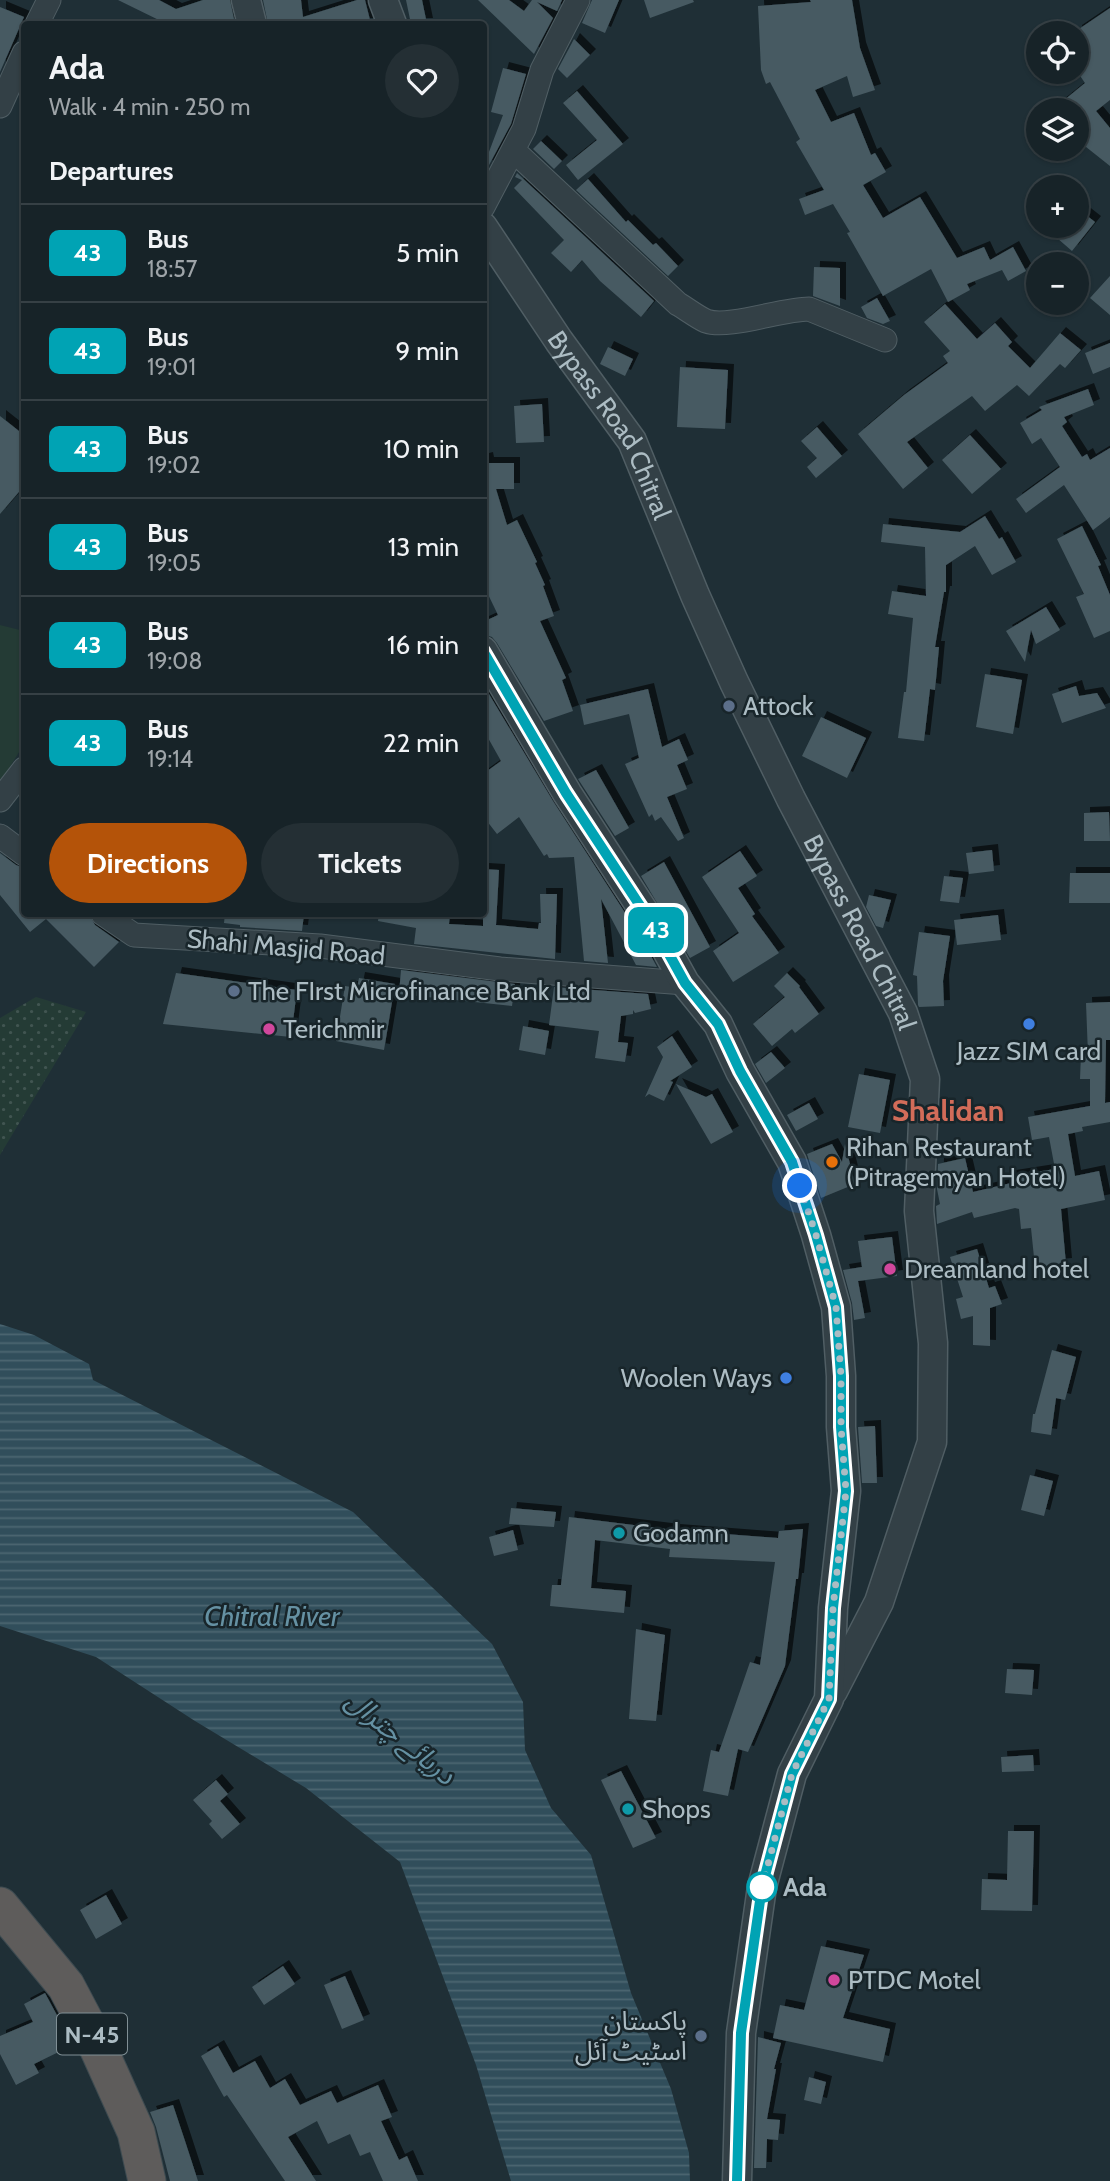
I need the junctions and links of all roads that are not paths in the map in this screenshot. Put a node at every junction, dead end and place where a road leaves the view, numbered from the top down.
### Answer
1 (49, 0) edge
2 (246, 0) edge
3 (383, 0) edge
4 (578, 0) edge
5 (38, 21) edge
6 (251, 21) edge
7 (391, 21) edge
8 (21, 60) edge
9 (0, 106) edge
10 (513, 150) junction
11 (487, 199) edge
12 (487, 233) edge
13 (885, 340) dead end
14 (487, 658) edge
15 (21, 773) edge
16 (0, 800) edge
17 (0, 836) edge
18 (21, 852) edge
19 (107, 917) edge
20 (685, 983) junction
21 (829, 1699) junction
22 (0, 1906) edge
23 (147, 2181) edge
24 (737, 2181) edge

1 - 5 street
2 - 6 street
3 - 7 street
4 - 10 street
8 - 9 street
10 - 11 street
10 - 13 street
12 - 21 street, Bypass Road Chitral
14 - 20 street
15 - 16 street
17 - 18 street
19 - 20 street, Shahi Masjid Road
20 - 21 street
21 - 24 street, Bypass Road Chitral
22 - 23 highway, N-45

